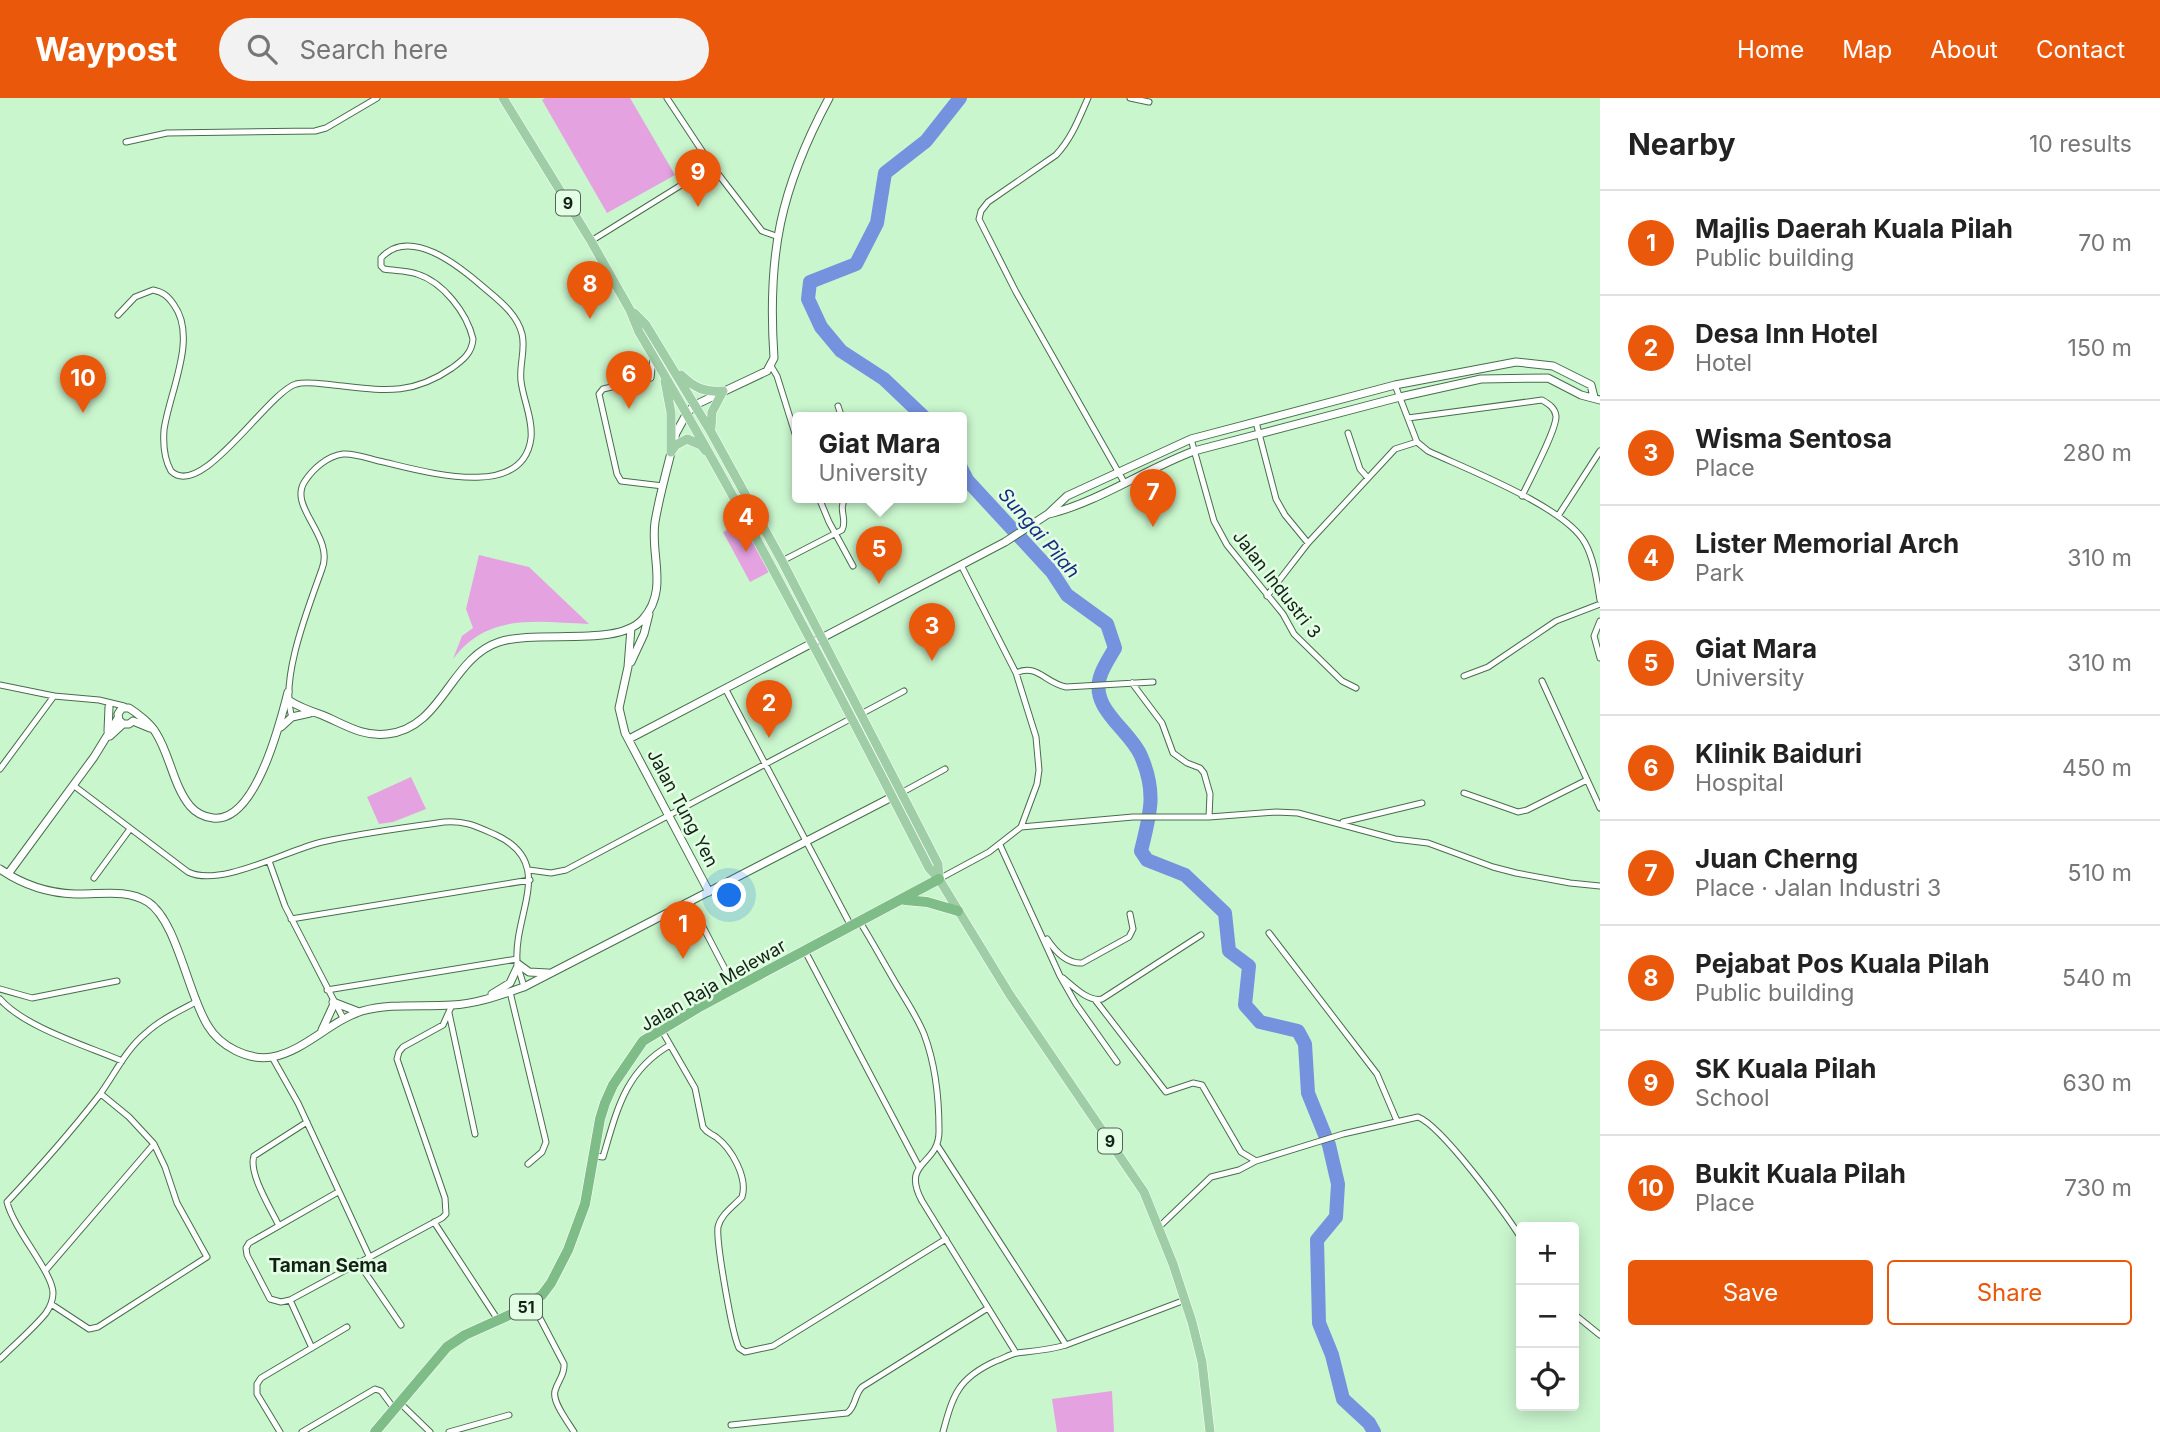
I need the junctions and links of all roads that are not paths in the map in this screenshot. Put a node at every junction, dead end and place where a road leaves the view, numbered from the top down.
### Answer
1 (377, 98) edge
2 (503, 98) edge
3 (667, 98) edge
4 (829, 98) edge
5 (1088, 98) edge
6 (1130, 98) edge
7 (1149, 102) dead end
8 (126, 142) dead end
9 (712, 166) junction
10 (776, 236) junction
11 (591, 241) junction
12 (630, 310) junction
13 (118, 315) dead end
14 (653, 355) junction
15 (771, 366) junction
16 (673, 367) junction
17 (662, 371) junction
18 (1395, 385) junction
19 (723, 391) junction
20 (1400, 397) junction
21 (1597, 399) edge
22 (695, 405) junction
23 (838, 406) dead end
24 (840, 412) edge
25 (687, 413) junction
26 (1408, 418) junction
27 (1256, 422) junction
28 (792, 424) edge
29 (711, 432) junction
30 (1348, 433) dead end
31 (1260, 434) junction
32 (1191, 439) junction
33 (1417, 442) junction
34 (1194, 451) junction
35 (1600, 451) edge
36 (671, 452) junction
37 (716, 462) junction
38 (1119, 471) junction
39 (1368, 478) junction
40 (1124, 482) junction
41 (663, 486) junction
42 (1522, 496) junction
43 (822, 503) edge
44 (844, 503) edge
45 (1048, 514) junction
46 (1558, 516) junction
47 (835, 534) junction
48 (1308, 543) junction
49 (782, 561) junction
50 (961, 565) junction
51 (853, 566) dead end
52 (1267, 596) junction
53 (1600, 602) edge
54 (649, 610) junction
55 (1600, 621) edge
56 (631, 628) junction
57 (818, 640) junction
58 (1600, 658) edge
59 (628, 667) junction
60 (1016, 673) junction
61 (1464, 676) dead end
62 (1542, 681) dead end
63 (1153, 682) dead end
64 (1132, 683) junction
65 (0, 685) edge
66 (725, 688) junction
67 (1356, 688) dead end
68 (904, 691) dead end
69 (54, 696) junction
70 (288, 696) junction
71 (99, 700) junction
72 (109, 707) junction
73 (126, 707) junction
74 (314, 713) junction
75 (856, 716) junction
76 (134, 717) junction
77 (292, 717) junction
78 (120, 719) junction
79 (278, 731) junction
80 (629, 738) junction
81 (105, 740) junction
82 (765, 764) junction
83 (0, 769) edge
84 (946, 769) dead end
85 (1587, 780) junction
86 (73, 785) junction
87 (902, 792) junction
88 (1464, 793) dead end
89 (892, 797) junction
90 (1422, 803) dead end
91 (1600, 808) edge
92 (668, 814) junction
93 (1209, 817) junction
94 (1339, 823) junction
95 (1021, 827) junction
96 (130, 829) junction
97 (806, 842) junction
98 (1000, 845) junction
99 (269, 861) junction
100 (0, 869) edge
101 (529, 870) junction
102 (8, 874) junction
103 (94, 878) dead end
104 (939, 879) junction
105 (530, 880) junction
106 (1600, 886) edge
107 (709, 892) junction
108 (900, 900) junction
109 (690, 902) junction
110 (958, 911) junction
111 (1130, 914) dead end
112 (291, 919) junction
113 (855, 924) junction
114 (1039, 928) junction
115 (1269, 933) dead end
116 (1201, 935) dead end
117 (805, 951) junction
118 (518, 963) junction
119 (562, 969) junction
120 (1060, 976) junction
121 (117, 981) dead end
122 (524, 987) junction
123 (735, 988) junction
124 (0, 989) edge
125 (327, 990) junction
126 (510, 992) junction
127 (0, 999) edge
128 (1096, 1001) junction
129 (196, 1002) junction
130 (334, 1003) junction
131 (472, 1003) junction
132 (450, 1009) junction
133 (359, 1012) junction
134 (343, 1018) junction
135 (660, 1029) junction
136 (322, 1031) junction
137 (670, 1045) junction
138 (272, 1057) junction
139 (122, 1061) junction
140 (1117, 1062) dead end
141 (101, 1094) junction
142 (1397, 1121) junction
143 (307, 1122) junction
144 (475, 1134) dead end
145 (154, 1144) junction
146 (937, 1145) junction
147 (595, 1156) junction
148 (1256, 1161) junction
149 (528, 1164) dead end
150 (919, 1167) junction
151 (338, 1192) junction
152 (7, 1202) junction
153 (0, 1210) edge
154 (434, 1222) junction
155 (279, 1226) junction
156 (1159, 1227) junction
157 (1516, 1231) edge
158 (946, 1239) junction
159 (369, 1256) junction
160 (358, 1262) junction
161 (45, 1271) junction
162 (290, 1300) junction
163 (1185, 1300) junction
164 (532, 1303) junction
165 (51, 1304) junction
166 (988, 1308) junction
167 (1579, 1318) edge
168 (498, 1321) junction
169 (401, 1325) dead end
170 (347, 1326) dead end
171 (1600, 1335) edge
172 (1066, 1345) junction
173 (312, 1348) junction
174 (1016, 1353) junction
175 (0, 1359) edge
176 (398, 1406) junction
177 (509, 1415) dead end
178 (731, 1425) dead end
179 (280, 1432) edge
180 (302, 1432) edge
181 (375, 1432) edge
182 (430, 1432) edge
183 (449, 1432) edge
184 (574, 1432) edge
185 (943, 1432) edge
186 (1210, 1432) edge

1 - 8 street
2 - 11 main road, 9
3 - 9 street
4 - 10 street
5 - 38 street
6 - 7 street
9 - 10 street
9 - 11 street
10 - 15 street
11 - 12 main road, 9
12 - 14 main road, 9
12 - 16 main road, 9
13 - 70 street
14 - 17 main road, 9
14 - 41 street
15 - 19 street
15 - 28 street
16 - 19 main road
16 - 22 main road, 9
17 - 25 main road, 9
17 - 36 main road
18 - 20 street
18 - 21 street
18 - 27 street
19 - 22 street
19 - 29 main road
20 - 21 street
20 - 26 street
20 - 31 street
22 - 25 street
22 - 29 main road, 9
23 - 24 street
25 - 36 street
25 - 37 main road, 9
26 - 33 street
26 - 42 street
27 - 31 street
27 - 32 street
29 - 49 main road, 9
30 - 39 street
31 - 34 street
31 - 48 street
32 - 34 street, Jalan Industri 3
32 - 38 street
33 - 39 street
33 - 42 street
34 - 40 street
34 - 52 street, Jalan Industri 3
35 - 46 street
36 - 37 main road
36 - 41 street
37 - 57 main road, 9
38 - 40 street
38 - 45 street
39 - 48 street
40 - 45 street
41 - 54 street
42 - 46 street
43 - 47 street
44 - 47 street
45 - 50 street
46 - 53 street
47 - 49 street
47 - 51 street
48 - 52 street
49 - 57 main road, 9
50 - 57 street
50 - 60 street
52 - 67 street, Jalan Industri 3
53 - 61 street
54 - 56 street
54 - 59 street
55 - 58 street
56 - 59 street
56 - 74 street
57 - 66 street
57 - 75 main road, 9
59 - 80 street, Jalan Tung Yen
60 - 64 street
60 - 95 street
62 - 85 street
63 - 64 street
64 - 93 street
65 - 69 street
66 - 80 street
66 - 82 street
68 - 75 street
69 - 71 street
69 - 83 street
70 - 74 street
70 - 77 street
70 - 79 street
71 - 72 street
71 - 73 street
72 - 78 street
72 - 81 street
73 - 76 street
73 - 78 street
74 - 77 street
75 - 82 street
75 - 87 main road, 9
75 - 89 main road, 9
76 - 78 street
76 - 79 street
77 - 79 street
78 - 81 street
80 - 92 street, Jalan Tung Yen
81 - 86 street
82 - 92 street
82 - 97 street
84 - 87 street
85 - 88 street
85 - 91 street
86 - 96 street
86 - 102 street
87 - 89 street
87 - 104 main road, 9
89 - 97 street
89 - 104 main road, 9
90 - 94 street
92 - 101 street
92 - 107 street, Jalan Tung Yen
93 - 94 street
93 - 95 street
94 - 106 street
95 - 98 street
96 - 99 street
96 - 103 street
97 - 107 street
97 - 113 street
98 - 104 street
98 - 114 street
99 - 101 street
99 - 112 street
100 - 102 street
101 - 105 street
102 - 129 street
104 - 108 highway, Jalan Raja Melewar / 51
104 - 110 main road, 9
105 - 112 street
105 - 118 street
107 - 109 street
108 - 110 highway
108 - 113 highway, Jalan Raja Melewar / 51
109 - 119 street
109 - 123 street
110 - 156 main road, 9
111 - 114 street
112 - 125 street
113 - 117 highway, Jalan Raja Melewar / 51
113 - 146 street
114 - 120 street
115 - 142 street
116 - 128 street
117 - 123 highway, Jalan Raja Melewar / 51
117 - 150 street
118 - 119 street
118 - 122 street
118 - 125 street
118 - 131 street
119 - 122 street
120 - 128 street
120 - 140 street
121 - 124 street
122 - 126 street
123 - 135 highway, Jalan Raja Melewar / 51
125 - 130 street
126 - 131 street
126 - 149 street
127 - 139 street
128 - 148 street
129 - 138 street
129 - 139 street
130 - 133 street
130 - 134 street
130 - 136 street
131 - 132 street
132 - 133 street
132 - 144 street
132 - 154 street
133 - 134 street
134 - 136 street
135 - 137 street
135 - 147 highway, Jalan Raja Melewar / 51
136 - 138 street
137 - 147 street
137 - 158 street
138 - 143 street
139 - 141 street
141 - 145 street
141 - 152 street
142 - 148 street
142 - 157 street
143 - 151 street
143 - 155 street
145 - 161 street
145 - 165 street
146 - 150 street
146 - 172 street
147 - 164 highway, Jalan Raja Melewar / 51
148 - 156 street
150 - 158 street
151 - 155 street
151 - 159 street
152 - 153 street
152 - 161 street
154 - 159 street
154 - 168 street
155 - 162 street
156 - 163 main road, 9
158 - 166 street
159 - 160 street
160 - 162 street
160 - 169 street
161 - 165 street
162 - 173 street
163 - 172 street
163 - 186 main road, 9
164 - 168 highway, Jalan Raja Melewar / 51
164 - 184 street
165 - 175 street
166 - 174 street
166 - 178 street
167 - 171 street
168 - 176 highway, Jalan Raja Melewar / 51
170 - 173 street
172 - 174 street
173 - 179 street
174 - 185 street
176 - 180 street
176 - 181 highway, Jalan Raja Melewar / 51
176 - 182 street
177 - 183 street

